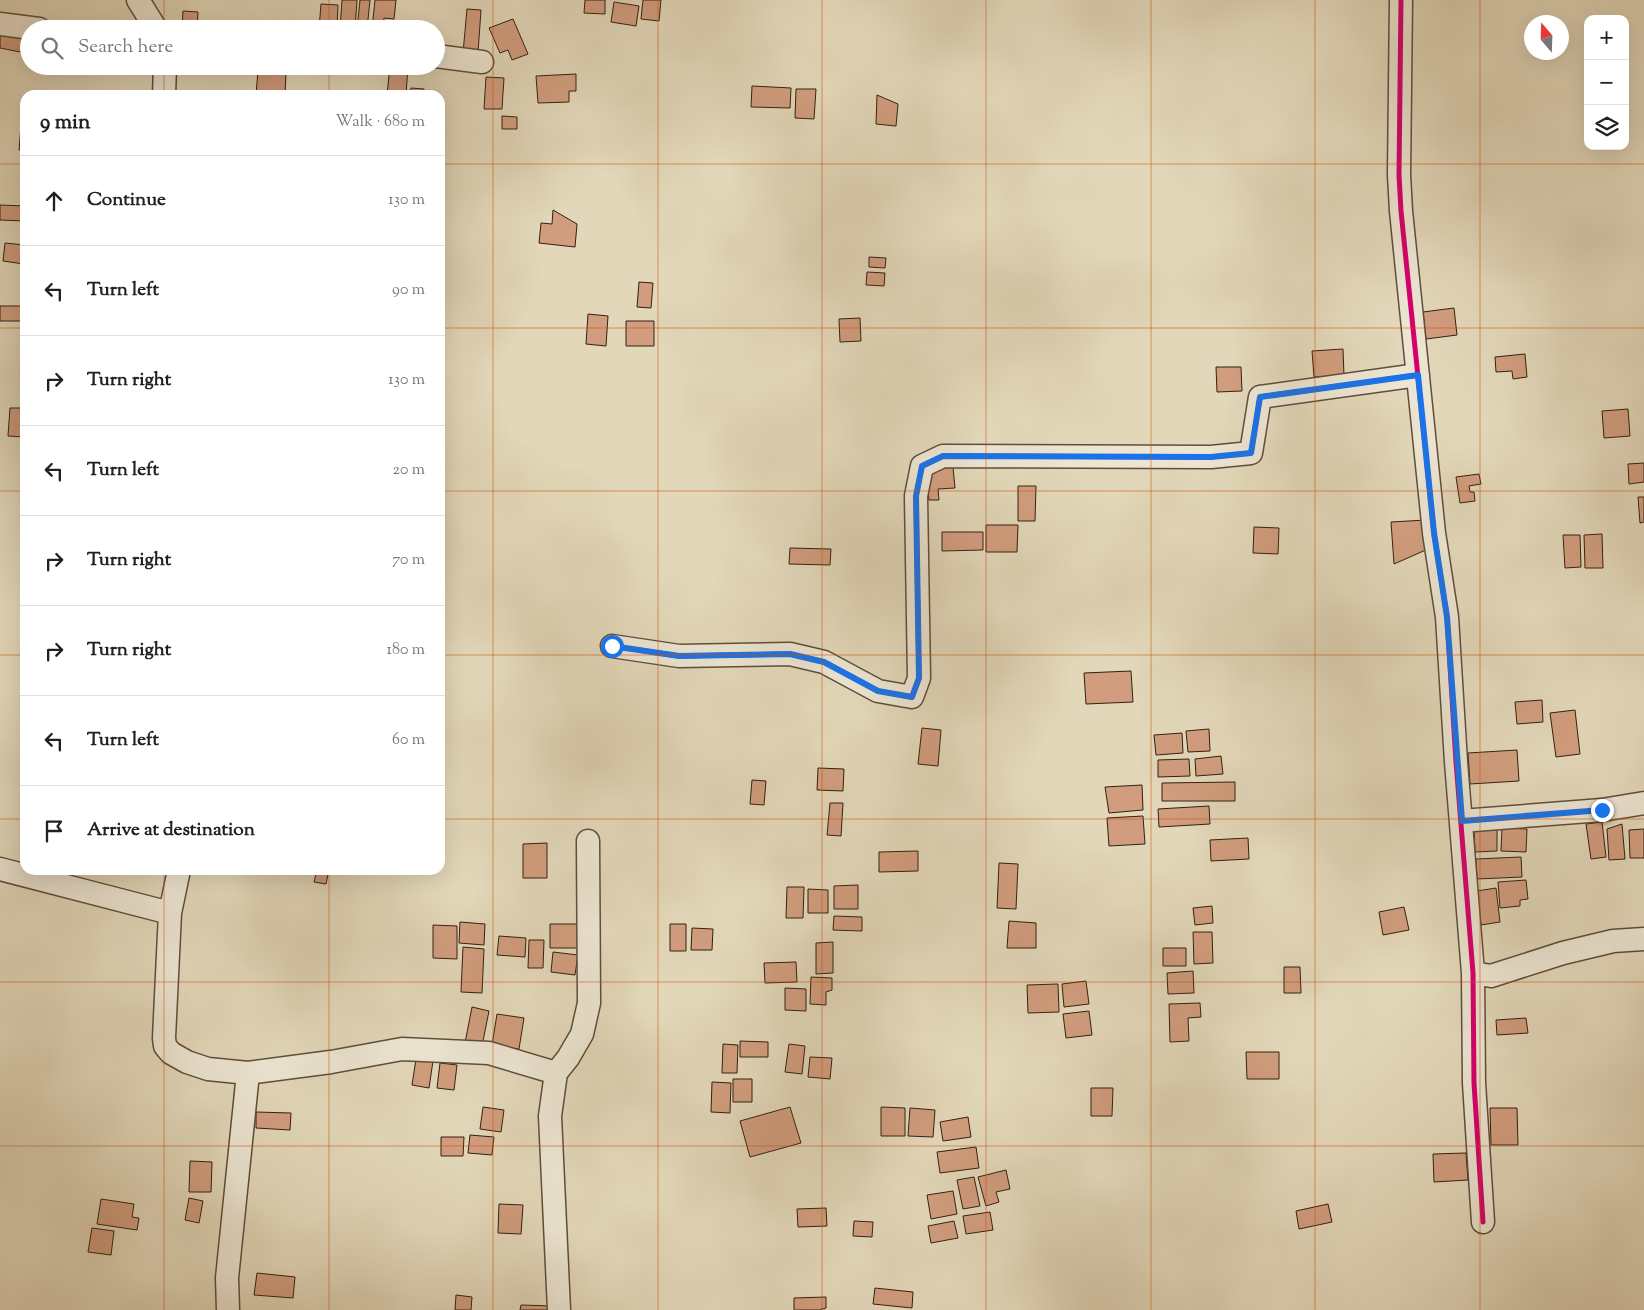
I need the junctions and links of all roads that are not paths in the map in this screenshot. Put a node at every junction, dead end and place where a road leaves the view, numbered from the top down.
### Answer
1 (138, 0) edge
2 (1401, 0) edge
3 (150, 20) edge
4 (0, 24) edge
5 (20, 27) edge
6 (445, 57) edge
7 (482, 62) dead end
8 (165, 75) edge
9 (164, 90) edge
10 (1418, 375) junction
11 (612, 646) dead end
12 (1644, 803) edge
13 (1462, 821) junction
14 (588, 841) dead end
15 (0, 869) edge
16 (20, 874) edge
17 (23, 875) edge
18 (177, 875) edge
19 (170, 913) junction
20 (1644, 939) edge
21 (1473, 973) junction
22 (248, 1073) junction
23 (556, 1073) junction
24 (1483, 1222) dead end
25 (228, 1310) edge
26 (559, 1310) edge

1 - 3 street
2 - 10 street
4 - 5 street
6 - 7 street
8 - 9 street
10 - 11 street
10 - 13 street
12 - 13 street
13 - 21 street
14 - 23 street
15 - 16 street
17 - 19 street
18 - 19 street
19 - 22 street
20 - 21 street
21 - 24 street
22 - 23 street
22 - 25 street
23 - 26 street

